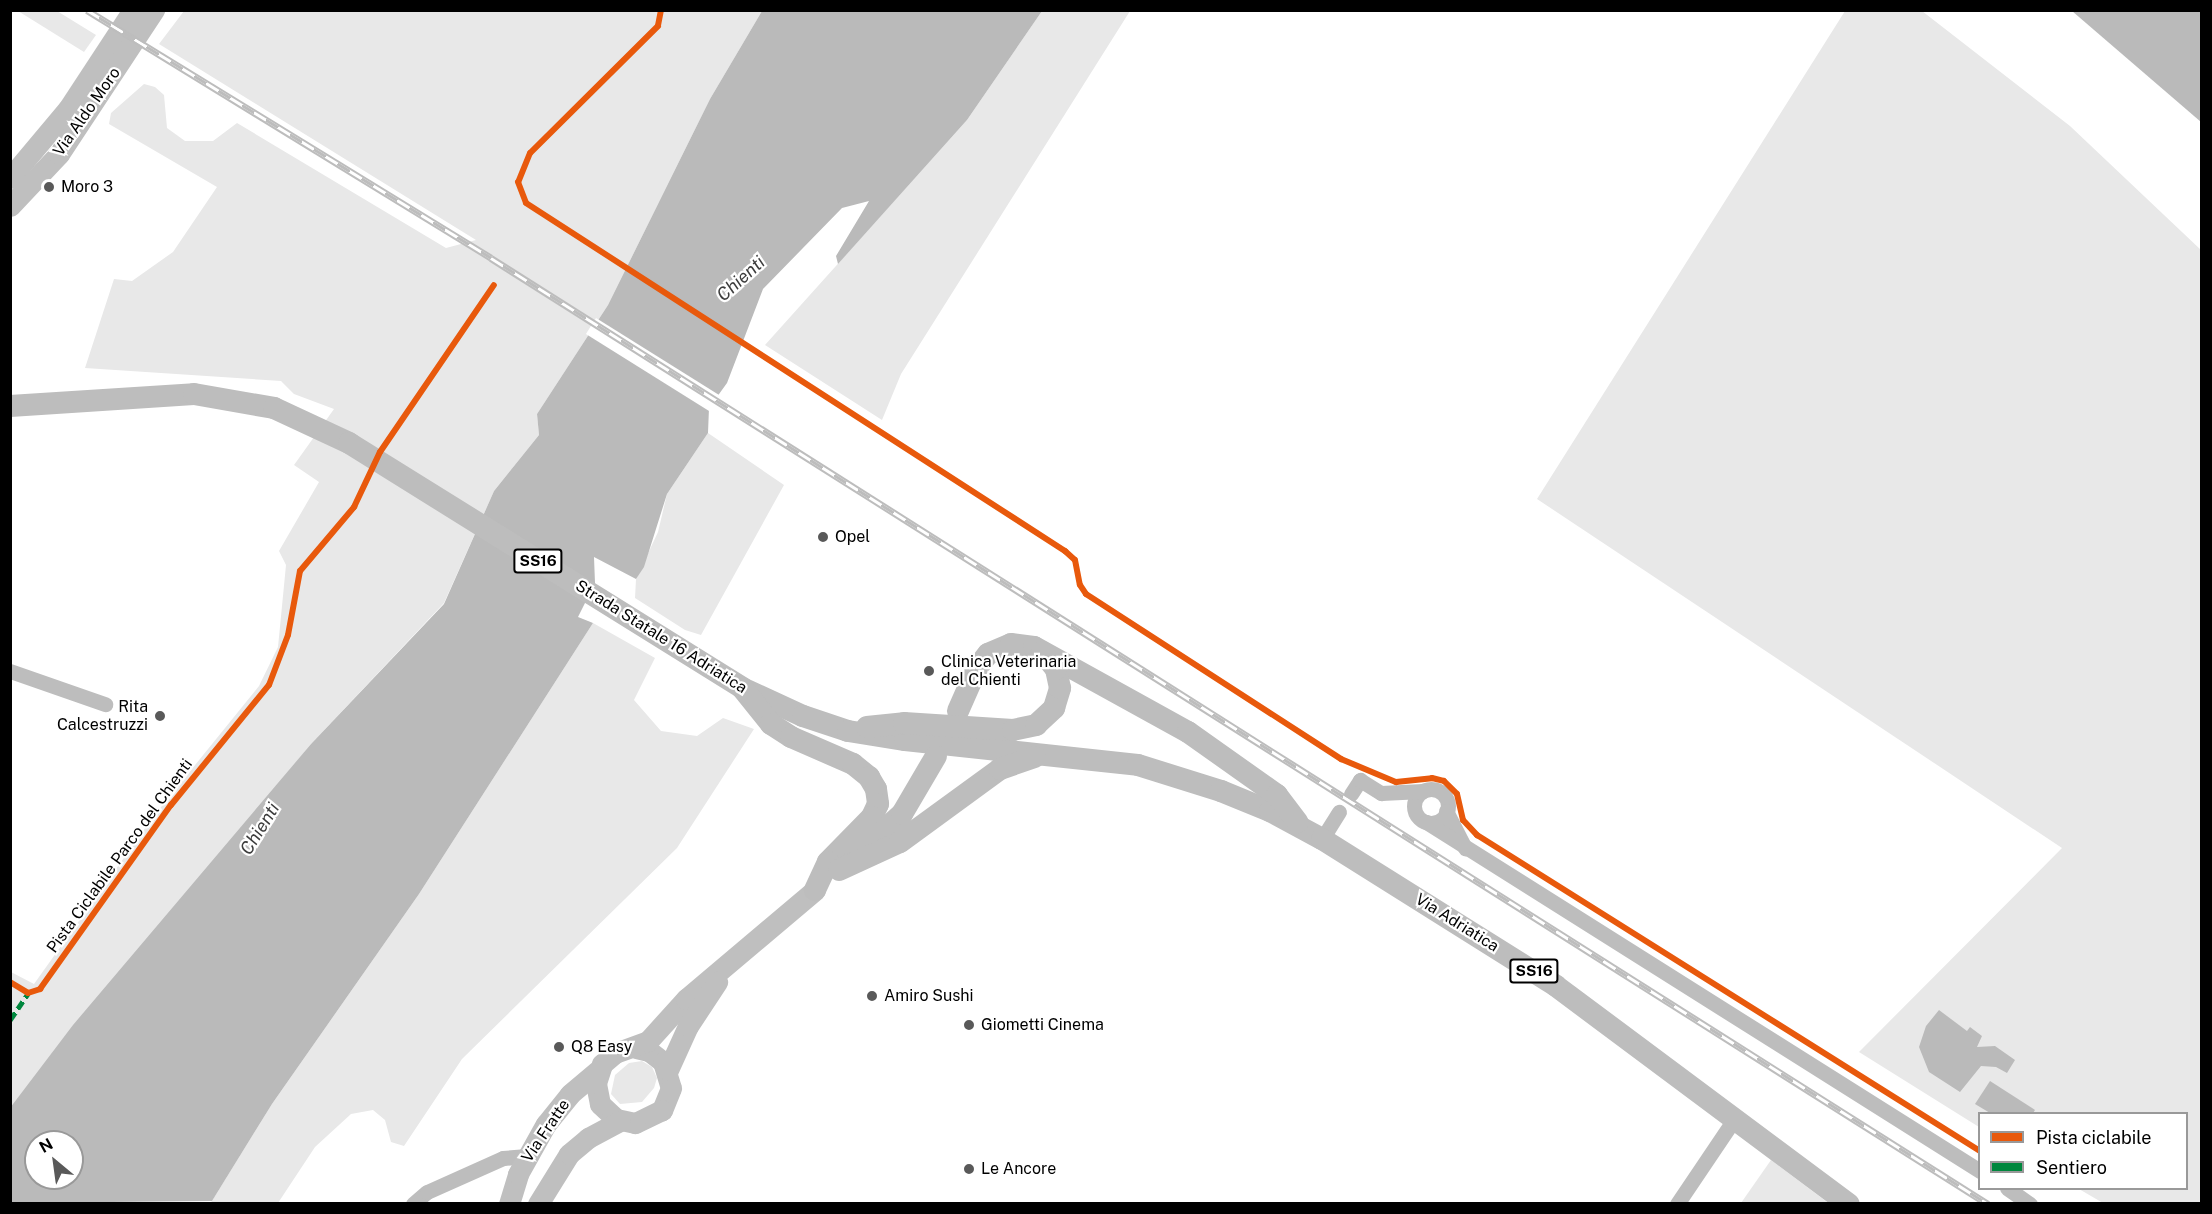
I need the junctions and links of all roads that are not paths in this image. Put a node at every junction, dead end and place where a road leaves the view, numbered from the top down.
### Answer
1 (133, 10) edge
2 (154, 10) edge
3 (10, 178) edge
4 (10, 206) edge
5 (12, 406) edge
6 (1042, 652) junction
7 (10, 671) edge
8 (735, 683) junction
9 (105, 704) dead end
10 (958, 711) dead end
11 (848, 731) junction
12 (1051, 754) junction
13 (936, 756) dead end
14 (1423, 791) junction
15 (1351, 794) dead end
16 (1446, 811) junction
17 (1339, 812) dead end
18 (1426, 822) junction
19 (1301, 828) junction
20 (1322, 839) junction
21 (1466, 848) junction
22 (839, 870) junction
23 (815, 890) junction
24 (728, 966) junction
25 (636, 1048) junction
26 (599, 1070) junction
27 (668, 1070) junction
28 (1735, 1118) junction
29 (620, 1121) junction
30 (527, 1156) junction
31 (1978, 1170) edge
32 (2010, 1190) edge
33 (413, 1203) edge
34 (509, 1203) edge
35 (538, 1203) edge
36 (1677, 1203) edge
37 (1849, 1203) edge
38 (2030, 1203) edge

1 - 3 main road, Via Aldo Moro
2 - 4 main road, Via Aldo Moro
5 - 8 main road, Strada Statale 16 Adriatica / SS16
6 - 10 main road
6 - 11 main road
6 - 19 main road
7 - 9 street
8 - 11 main road, Strada Statale 16 Adriatica / SS16
8 - 23 main road
11 - 12 main road, Strada Statale 16 Adriatica / SS16
12 - 19 main road, Via Adriatica / SS16
12 - 22 main road
13 - 22 main road
14 - 15 street
14 - 16 street
14 - 18 street
16 - 18 street
16 - 21 street
17 - 20 street
18 - 21 street
19 - 20 main road, Via Adriatica / SS16
20 - 28 main road, Via Adriatica / SS16
21 - 31 street
22 - 23 main road
23 - 24 main road, Via Fratte
24 - 25 main road, Via Fratte
24 - 27 main road, Via Fratte
25 - 26 main road, Via Fratte
25 - 27 main road
26 - 29 main road
26 - 30 main road, Via Fratte
27 - 29 main road, Via Fratte
28 - 36 street
28 - 37 main road, Via Adriatica / SS16
29 - 35 main road, Via Fratte
30 - 33 street
30 - 34 main road, Via Fratte
32 - 38 street

